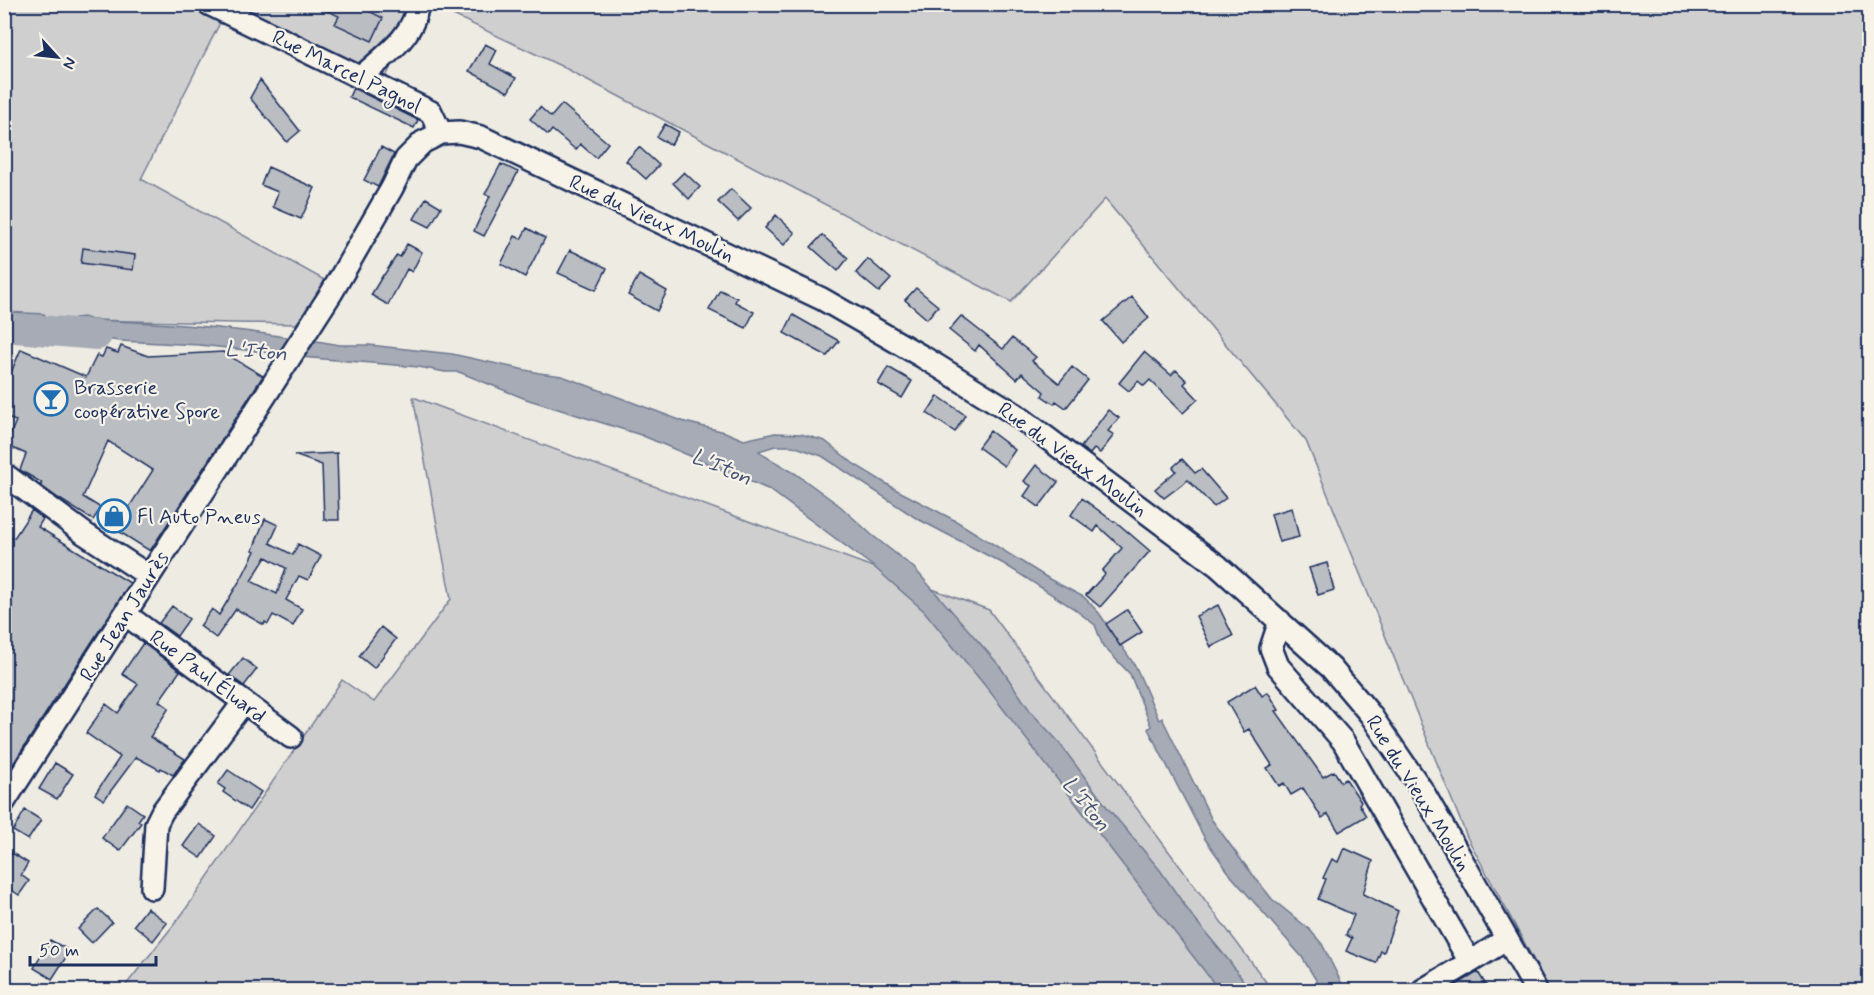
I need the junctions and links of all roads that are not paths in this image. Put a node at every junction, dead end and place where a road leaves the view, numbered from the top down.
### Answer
1 (209, 4) edge
2 (417, 4) edge
3 (360, 78) junction
4 (441, 133) junction
5 (4, 474) edge
6 (149, 576) junction
7 (125, 614) junction
8 (1280, 621) junction
9 (243, 703) junction
10 (291, 737) dead end
11 (4, 802) edge
12 (152, 888) dead end
13 (1507, 939) junction
14 (1470, 962) junction
15 (1423, 990) edge
16 (1536, 990) edge

1 - 3 street, Rue Marcel Pagnol
2 - 3 street
3 - 4 street, Rue Marcel Pagnol
4 - 6 street, Rue Jean Jaurès
4 - 8 street, Rue du Vieux Moulin
5 - 6 street
6 - 7 street, Rue Jean Jaurès
7 - 9 street, Rue Paul Éluard
7 - 11 street, Rue Jean Jaurès
8 - 13 street, Rue du Vieux Moulin
8 - 14 street
9 - 10 street, Rue Paul Éluard
9 - 12 street
13 - 14 street
13 - 16 street, Rue du Vieux Moulin
14 - 15 street

